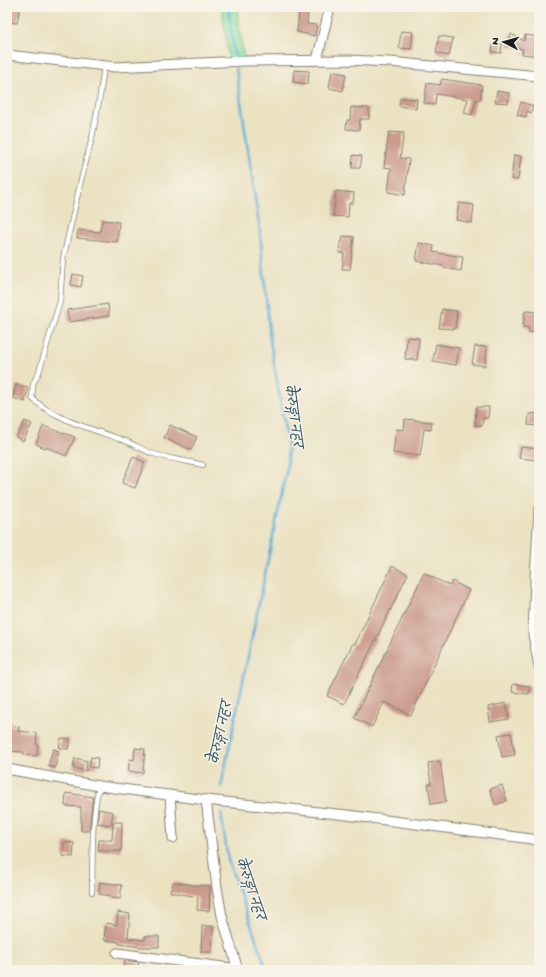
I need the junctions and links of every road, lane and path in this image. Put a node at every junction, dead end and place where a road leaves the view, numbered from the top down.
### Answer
1 (330, 7) edge
2 (7, 55) edge
3 (317, 60) junction
4 (104, 66) junction
5 (539, 76) edge
6 (202, 465) dead end
7 (539, 510) edge
8 (539, 666) edge
9 (7, 769) edge
10 (99, 786) junction
11 (170, 795) junction
12 (206, 800) junction
13 (173, 838) dead end
14 (539, 840) edge
15 (92, 892) dead end
16 (117, 952) dead end
17 (238, 969) edge

1 - 3 street
2 - 4 street
3 - 4 street
3 - 5 street
4 - 6 lane
7 - 8 street
9 - 10 street
10 - 11 street
10 - 15 lane
11 - 12 street
11 - 13 street
12 - 14 street
12 - 17 street
16 - 17 street

